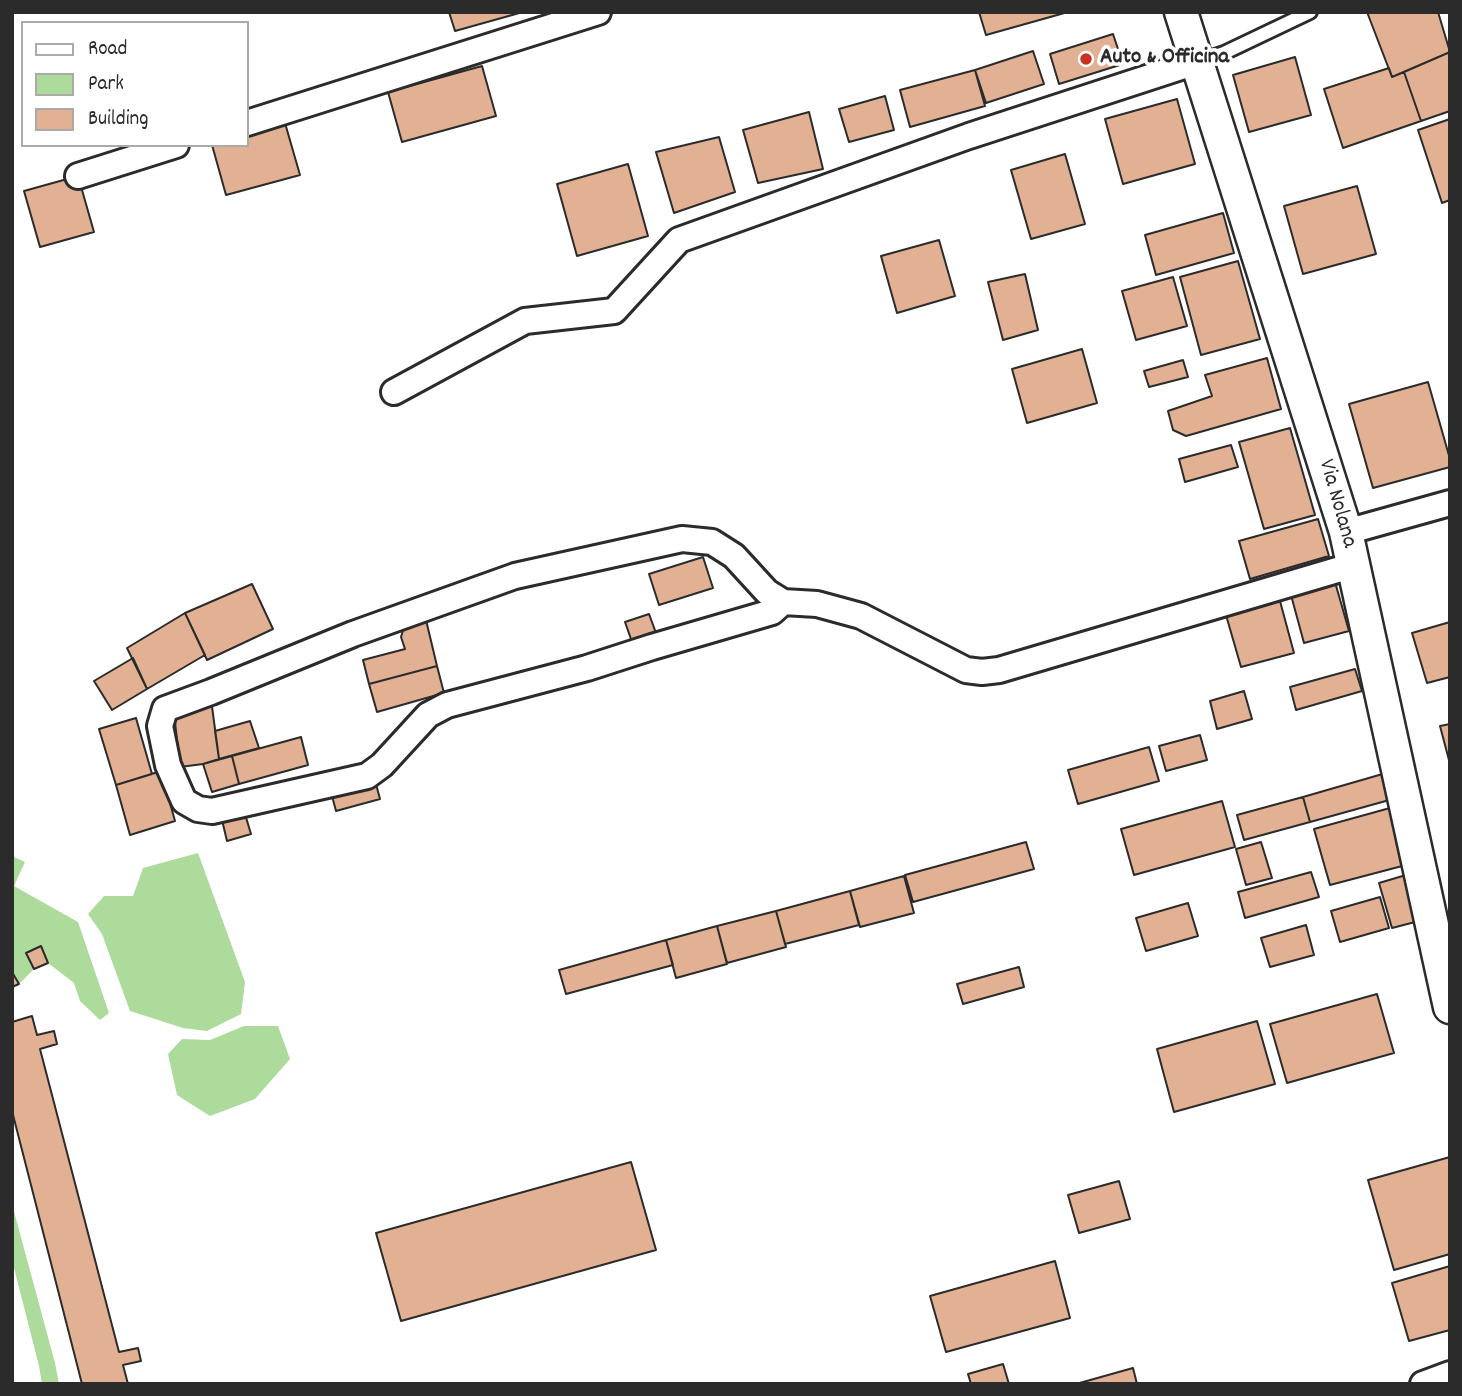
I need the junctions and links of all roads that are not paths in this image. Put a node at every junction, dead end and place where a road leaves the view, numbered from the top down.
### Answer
1 (598, 12) edge
2 (1181, 12) edge
3 (1310, 12) edge
4 (1196, 62) junction
5 (248, 123) edge
6 (170, 147) edge
7 (78, 176) dead end
8 (394, 391) dead end
9 (1450, 503) edge
10 (1346, 532) junction
11 (1354, 565) junction
12 (783, 602) junction
13 (1450, 1007) edge
14 (1450, 1374) edge
15 (1423, 1384) edge

1 - 5 street
2 - 4 street, Via Nolana
3 - 4 lane
4 - 8 street
4 - 10 street, Via Nolana
6 - 7 street
9 - 10 street
10 - 11 street, Via Nolana
11 - 12 street
11 - 13 street, Via Nolana
12 - 12 street
14 - 15 street

